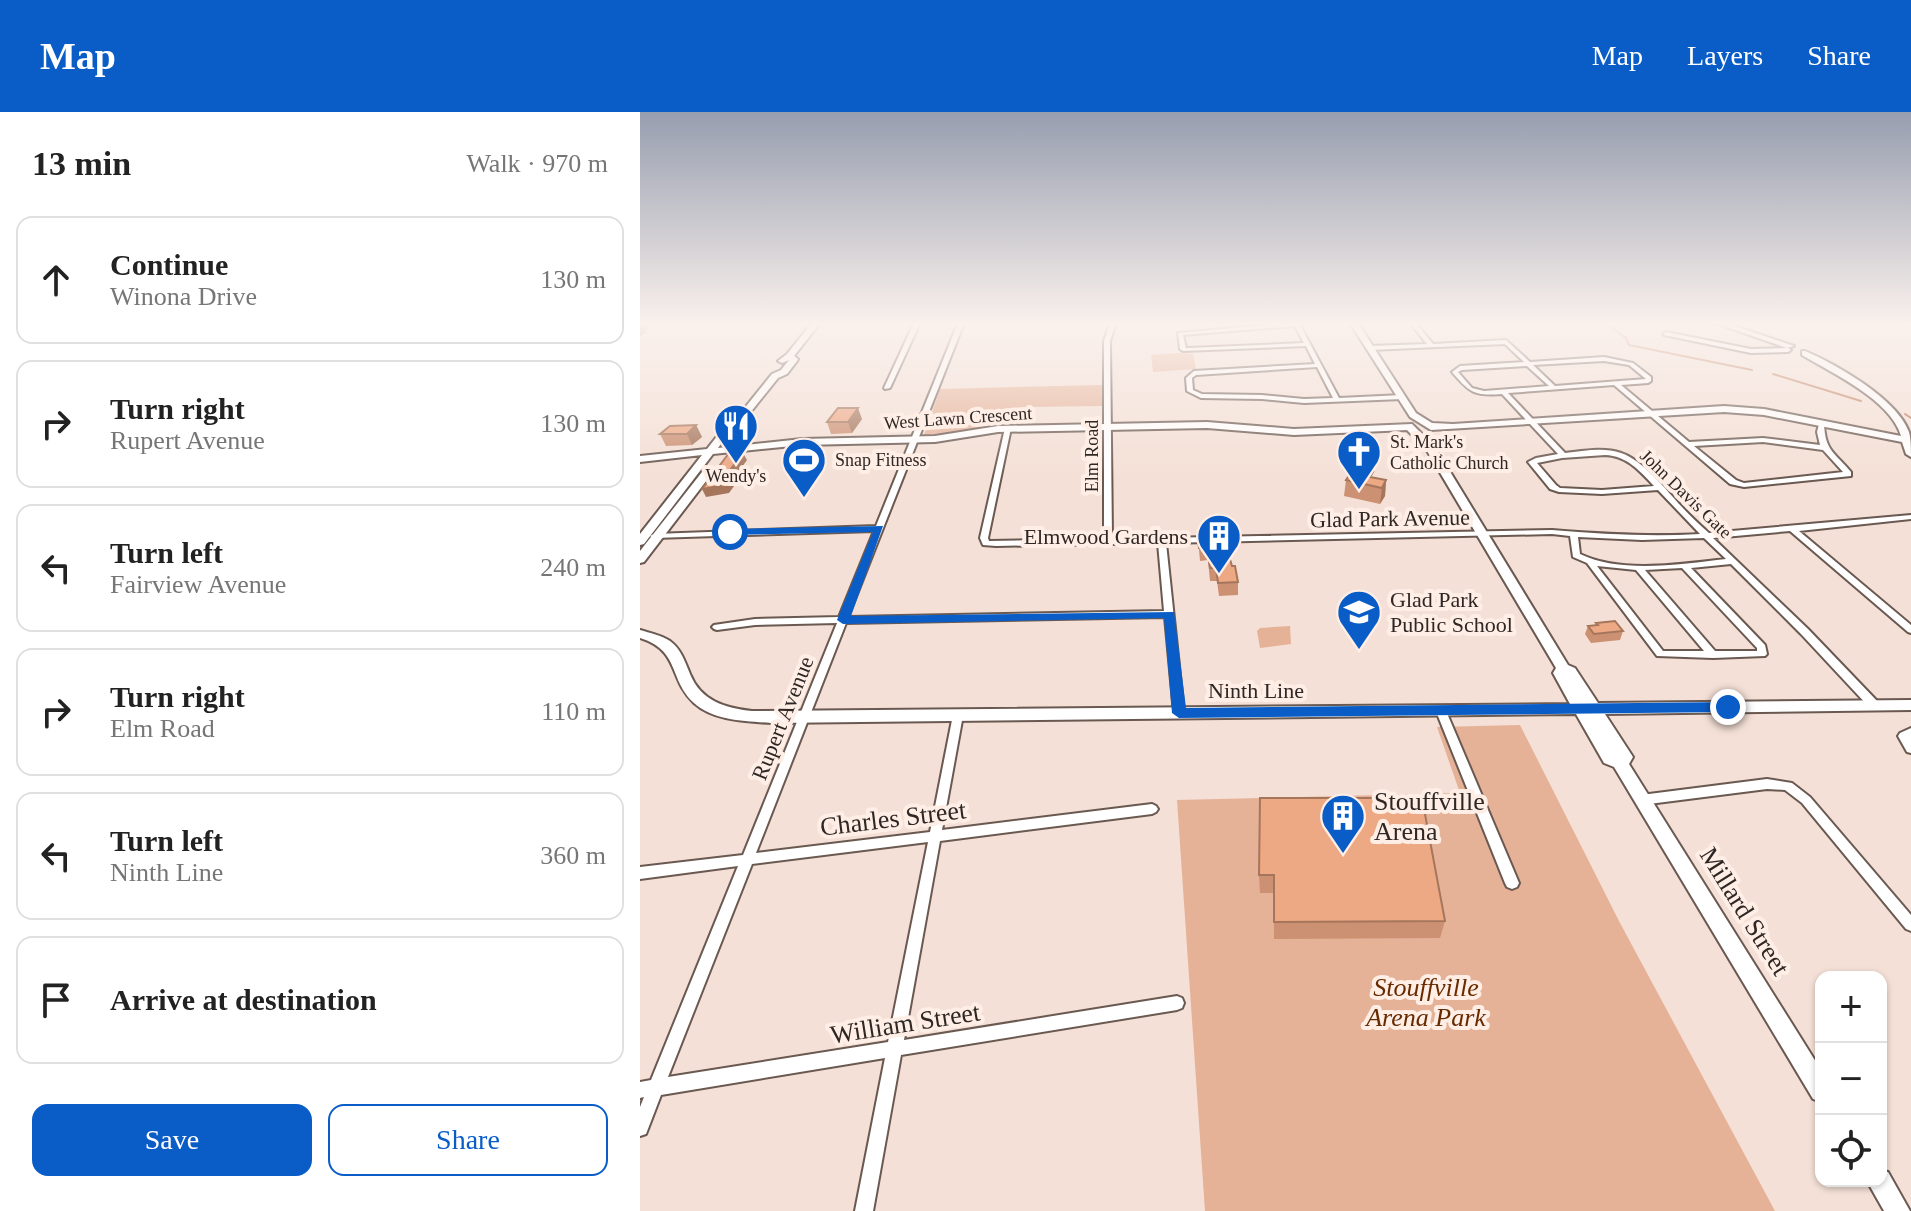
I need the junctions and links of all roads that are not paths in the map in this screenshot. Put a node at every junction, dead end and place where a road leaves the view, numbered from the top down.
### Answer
1 (779, 374) edge
2 (893, 374) edge
3 (941, 374) edge
4 (1107, 374) edge
5 (1193, 374) edge
6 (1324, 374) edge
7 (1387, 374) edge
8 (1460, 374) edge
9 (1540, 374) edge
10 (1644, 374) edge
11 (1839, 374) edge
12 (1615, 383) junction
13 (887, 388) dead end
14 (1554, 388) junction
15 (1503, 391) junction
16 (1402, 397) junction
17 (1337, 400) junction
18 (1651, 413) junction
19 (1533, 422) junction
20 (1822, 424) junction
21 (734, 427) junction
22 (1108, 427) junction
23 (1008, 428) junction
24 (1420, 428) junction
25 (915, 439) junction
26 (1906, 440) junction
27 (1688, 444) junction
28 (1824, 448) junction
29 (724, 449) junction
30 (711, 451) junction
31 (1911, 454) edge
32 (1564, 456) junction
33 (640, 459) edge
34 (1658, 488) junction
35 (1911, 517) edge
36 (880, 528) junction
37 (1791, 528) junction
38 (1481, 534) junction
39 (1574, 535) junction
40 (1705, 535) junction
41 (647, 538) edge
42 (1162, 540) junction
43 (1108, 541) junction
44 (640, 559) edge
45 (1733, 561) junction
46 (1591, 564) junction
47 (1684, 566) junction
48 (1638, 567) junction
49 (1169, 614) junction
50 (843, 620) junction
51 (717, 627) dead end
52 (1911, 630) edge
53 (640, 634) edge
54 (1713, 655) junction
55 (1874, 705) junction
56 (1911, 705) edge
57 (1586, 709) junction
58 (1441, 711) junction
59 (1179, 713) junction
60 (958, 715) junction
61 (804, 718) junction
62 (1911, 732) edge
63 (1911, 749) edge
64 (1641, 800) junction
65 (1152, 809) dead end
66 (935, 837) junction
67 (747, 860) junction
68 (640, 873) edge
69 (1512, 883) dead end
70 (1911, 925) edge
71 (1177, 1003) dead end
72 (895, 1049) junction
73 (1815, 1081) edge
74 (648, 1089) edge
75 (640, 1128) edge
76 (1883, 1187) edge
77 (864, 1211) edge
78 (1898, 1211) edge

1 - 21 street
2 - 13 street
3 - 25 street, Rupert Avenue
4 - 22 street, Elm Road
5 - 17 street
6 - 17 street
7 - 16 street, Millard Street
8 - 15 street
9 - 14 street
10 - 12 street
11 - 26 street
12 - 14 street
12 - 18 street
14 - 15 street
15 - 19 street
16 - 17 street
16 - 24 street, Millard Street
18 - 19 street, West Lawn Crescent
18 - 20 street, West Lawn Crescent
18 - 27 street
19 - 24 street, West Lawn Crescent
19 - 32 street
20 - 26 street, West Lawn Crescent
20 - 28 street
21 - 29 street
21 - 30 street
22 - 23 street, West Lawn Crescent
22 - 24 street, West Lawn Crescent
22 - 43 street, Elm Road
23 - 25 street, West Lawn Crescent
23 - 43 street, Glad Park Avenue
24 - 38 street, Millard Street
25 - 29 street, West Lawn Crescent
25 - 36 street, Rupert Avenue
26 - 31 street
27 - 28 street
27 - 28 street
29 - 30 street, West Lawn Crescent
29 - 41 street
30 - 33 street, West Lawn Crescent
30 - 41 street
32 - 34 street, John Davis Gate
32 - 34 street
34 - 40 street, John Davis Gate
35 - 37 street, Glad Park Avenue
36 - 41 street
36 - 50 street, Rupert Avenue
37 - 40 street, Glad Park Avenue
37 - 52 street
38 - 39 street, Glad Park Avenue
38 - 42 street, Glad Park Avenue
38 - 57 street, Millard Street
39 - 40 street, Glad Park Avenue
39 - 46 street
40 - 45 street, John Davis Gate
41 - 44 street
42 - 43 street, Glad Park Avenue
42 - 49 street
45 - 47 street
45 - 55 street, John Davis Gate
46 - 48 street
46 - 54 street
47 - 48 street
47 - 54 street
48 - 54 street
49 - 50 street
49 - 59 street
50 - 51 street
50 - 61 street, Rupert Avenue
53 - 61 street, Ninth Line
55 - 56 street, Ninth Line
55 - 57 street, Ninth Line
57 - 58 street, Ninth Line
57 - 64 street, Millard Street
58 - 59 street, Ninth Line
58 - 69 street
59 - 60 street, Ninth Line
60 - 61 street, Ninth Line
60 - 66 street
61 - 67 street, Rupert Avenue
62 - 63 street
64 - 70 street
64 - 73 street, Millard Street
65 - 66 street, Charles Street
66 - 67 street, Charles Street
66 - 72 street
67 - 68 street, Charles Street
67 - 74 street, Rupert Avenue
71 - 72 street, William Street
72 - 74 street, William Street
72 - 77 street
74 - 75 street, Rupert Avenue
76 - 78 street

